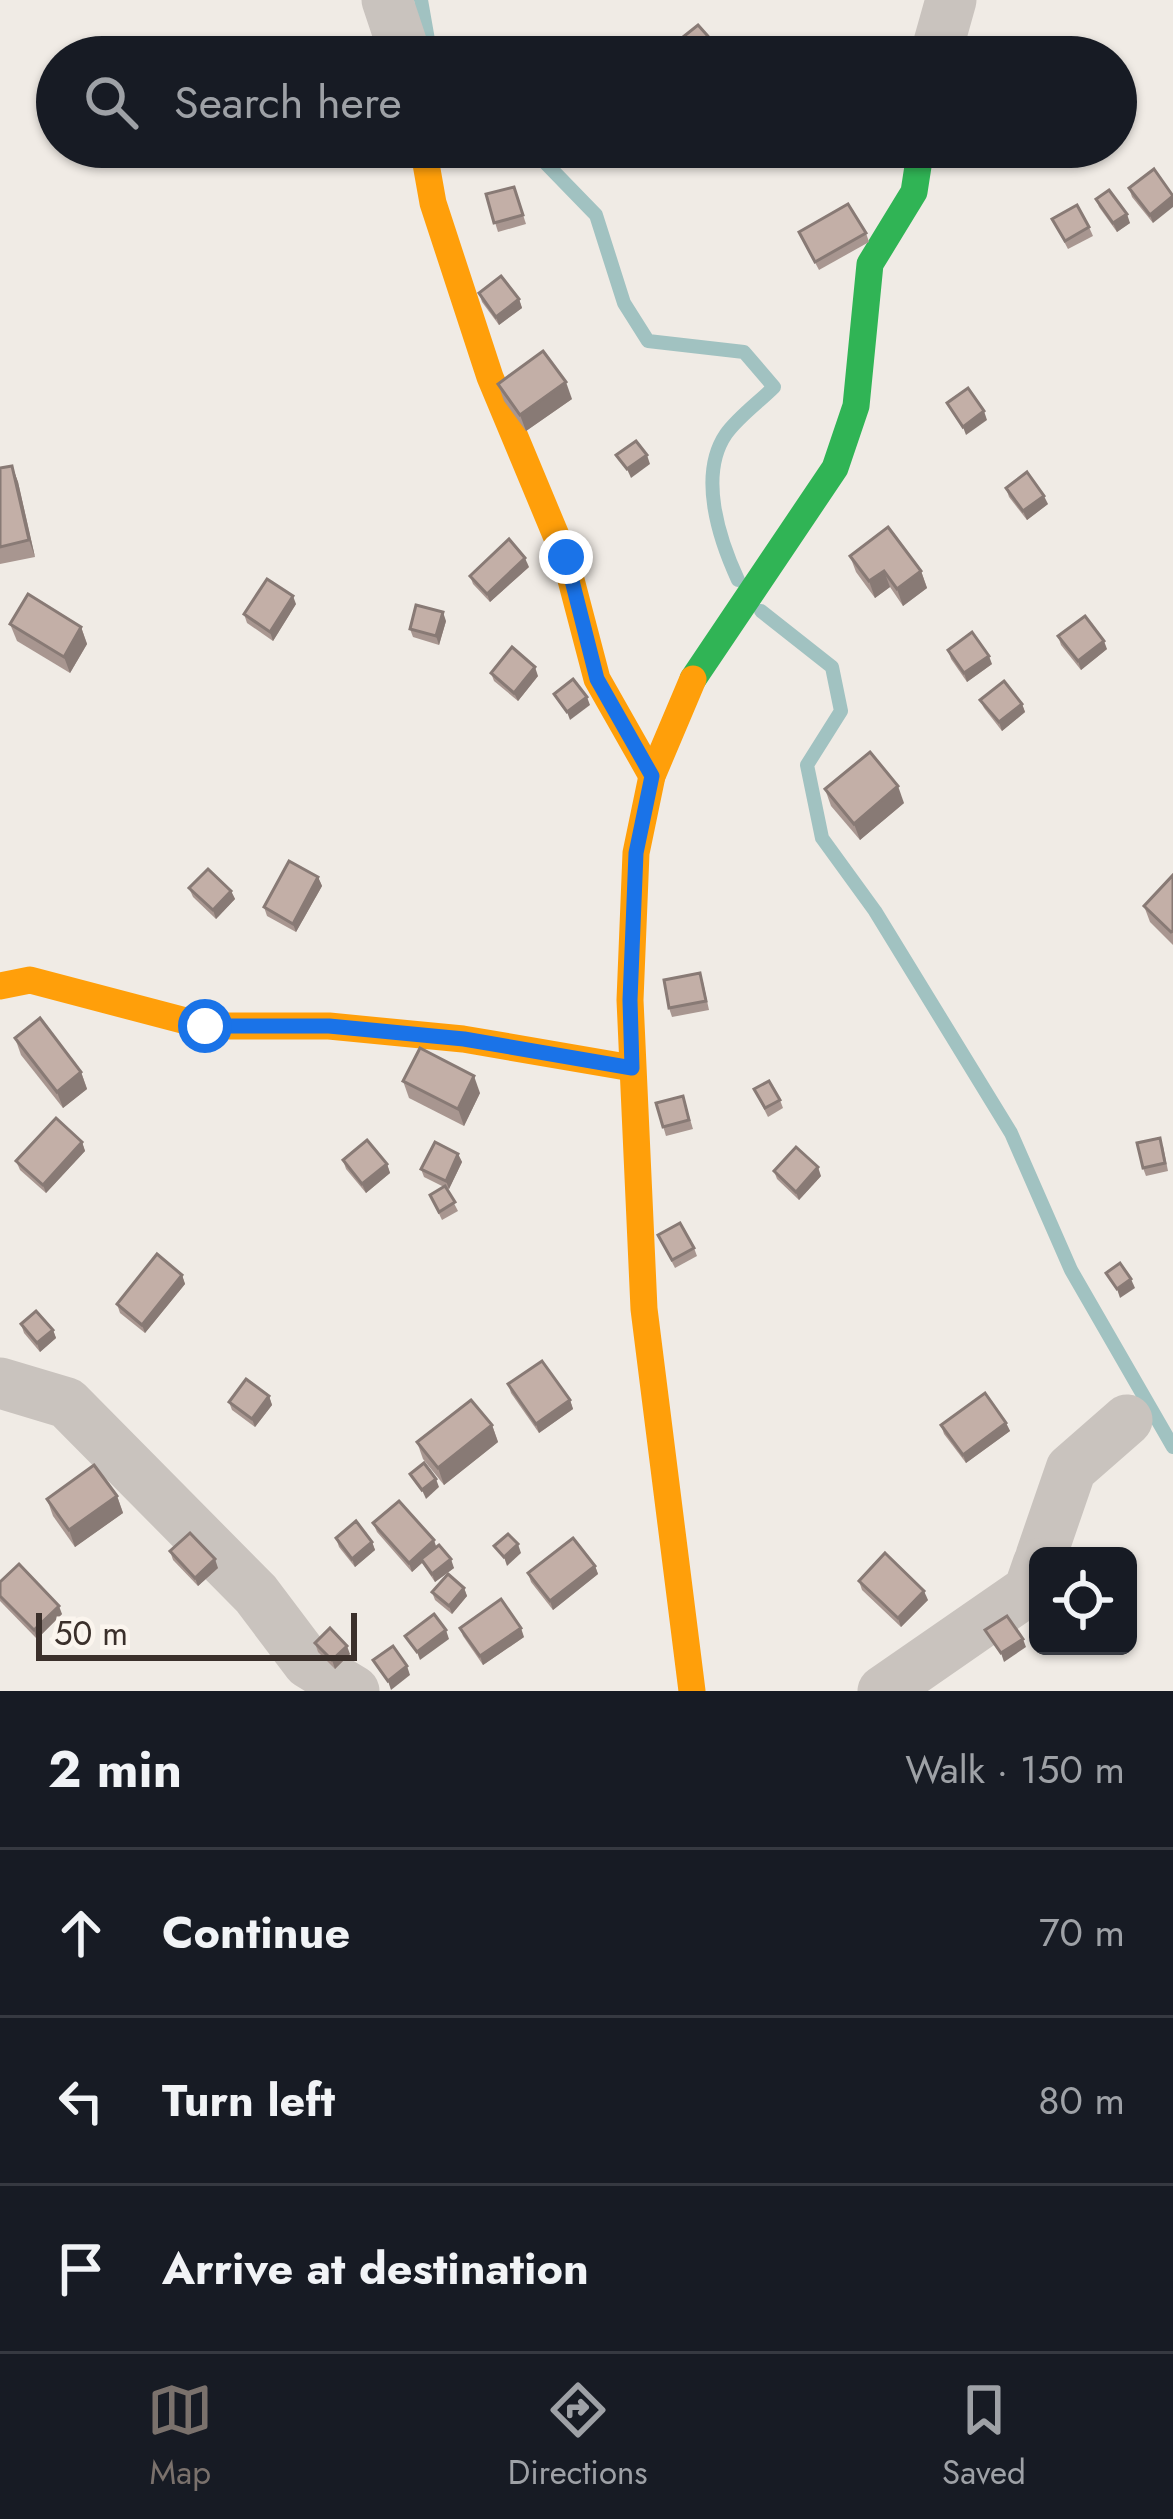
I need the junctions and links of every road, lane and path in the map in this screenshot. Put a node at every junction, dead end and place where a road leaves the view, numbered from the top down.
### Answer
1 (387, 0) edge
2 (950, 0) edge
3 (399, 36) edge
4 (941, 36) edge
5 (427, 168) edge
6 (918, 168) edge
7 (652, 776) junction
8 (0, 986) edge
9 (632, 1068) junction
10 (0, 1382) edge
11 (1127, 1420) dead end
12 (1044, 1547) edge
13 (1029, 1591) edge
14 (354, 1691) edge
15 (692, 1691) edge
16 (883, 1691) edge

1 - 3 street
2 - 4 street
5 - 7 street
6 - 7 street
7 - 9 street
8 - 9 street
9 - 15 street
10 - 14 street
11 - 12 street
13 - 16 street

